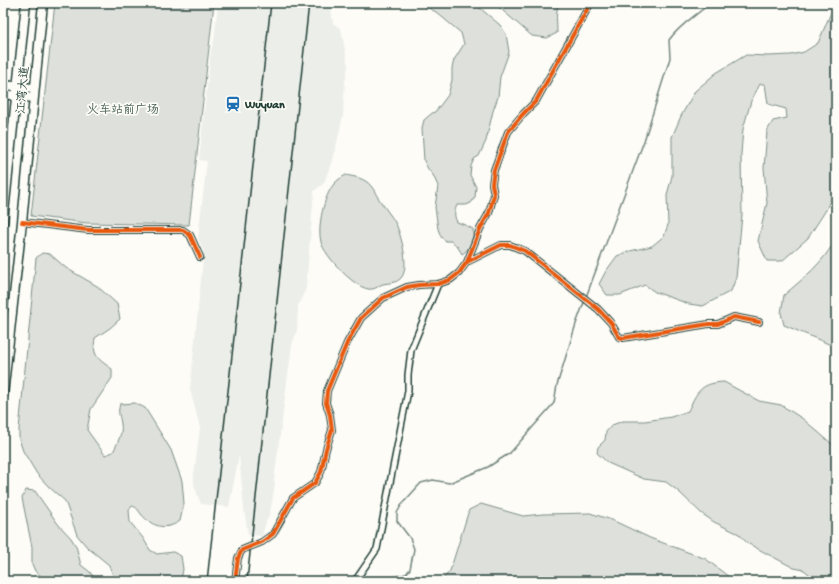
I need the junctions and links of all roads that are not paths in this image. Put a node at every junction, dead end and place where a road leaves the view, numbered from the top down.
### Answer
1 (26, 3) edge
2 (43, 3) edge
3 (589, 3) edge
4 (3, 85) edge
5 (17, 86) junction
6 (34, 88) junction
7 (3, 94) edge
8 (16, 96) junction
9 (33, 98) junction
10 (3, 222) edge
11 (22, 222) junction
12 (200, 257) dead end
13 (467, 262) junction
14 (438, 284) junction
15 (759, 322) dead end
16 (3, 395) edge
17 (235, 581) edge
18 (355, 581) edge

1 - 5 main road, 江湾大道
2 - 6 main road, 江湾大道
3 - 13 street
4 - 5 main road
5 - 6 main road
5 - 8 main road, 江湾大道
6 - 9 main road, 江湾大道
7 - 8 main road
8 - 9 main road
8 - 10 main road, 江湾大道
9 - 11 main road, 江湾大道
11 - 12 street
11 - 16 main road, 江湾大道
13 - 14 street
13 - 15 street
14 - 17 street
14 - 18 street

